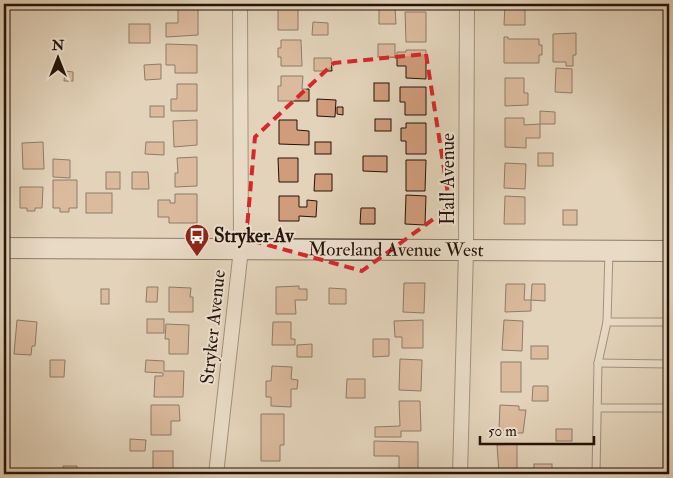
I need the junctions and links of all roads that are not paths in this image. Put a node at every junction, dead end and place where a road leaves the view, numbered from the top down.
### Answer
1 (240, 4) edge
2 (467, 4) edge
3 (4, 248) edge
4 (241, 249) junction
5 (466, 250) junction
6 (609, 251) junction
7 (669, 251) edge
8 (606, 322) junction
9 (669, 322) edge
10 (598, 363) junction
11 (669, 364) edge
12 (597, 408) junction
13 (669, 408) edge
14 (216, 474) edge
15 (460, 474) edge
16 (596, 474) edge

1 - 4 street, Stryker Avenue
2 - 5 street, Hall Avenue
3 - 4 street, Moreland Avenue West
4 - 5 street, Moreland Avenue West
4 - 14 street, Stryker Avenue
5 - 6 street, Moreland Avenue West
5 - 15 street, Hall Avenue
6 - 7 street, Moreland Avenue West
6 - 8 lane
8 - 9 lane
8 - 10 lane
10 - 11 lane
10 - 12 lane
12 - 13 lane
12 - 16 lane

